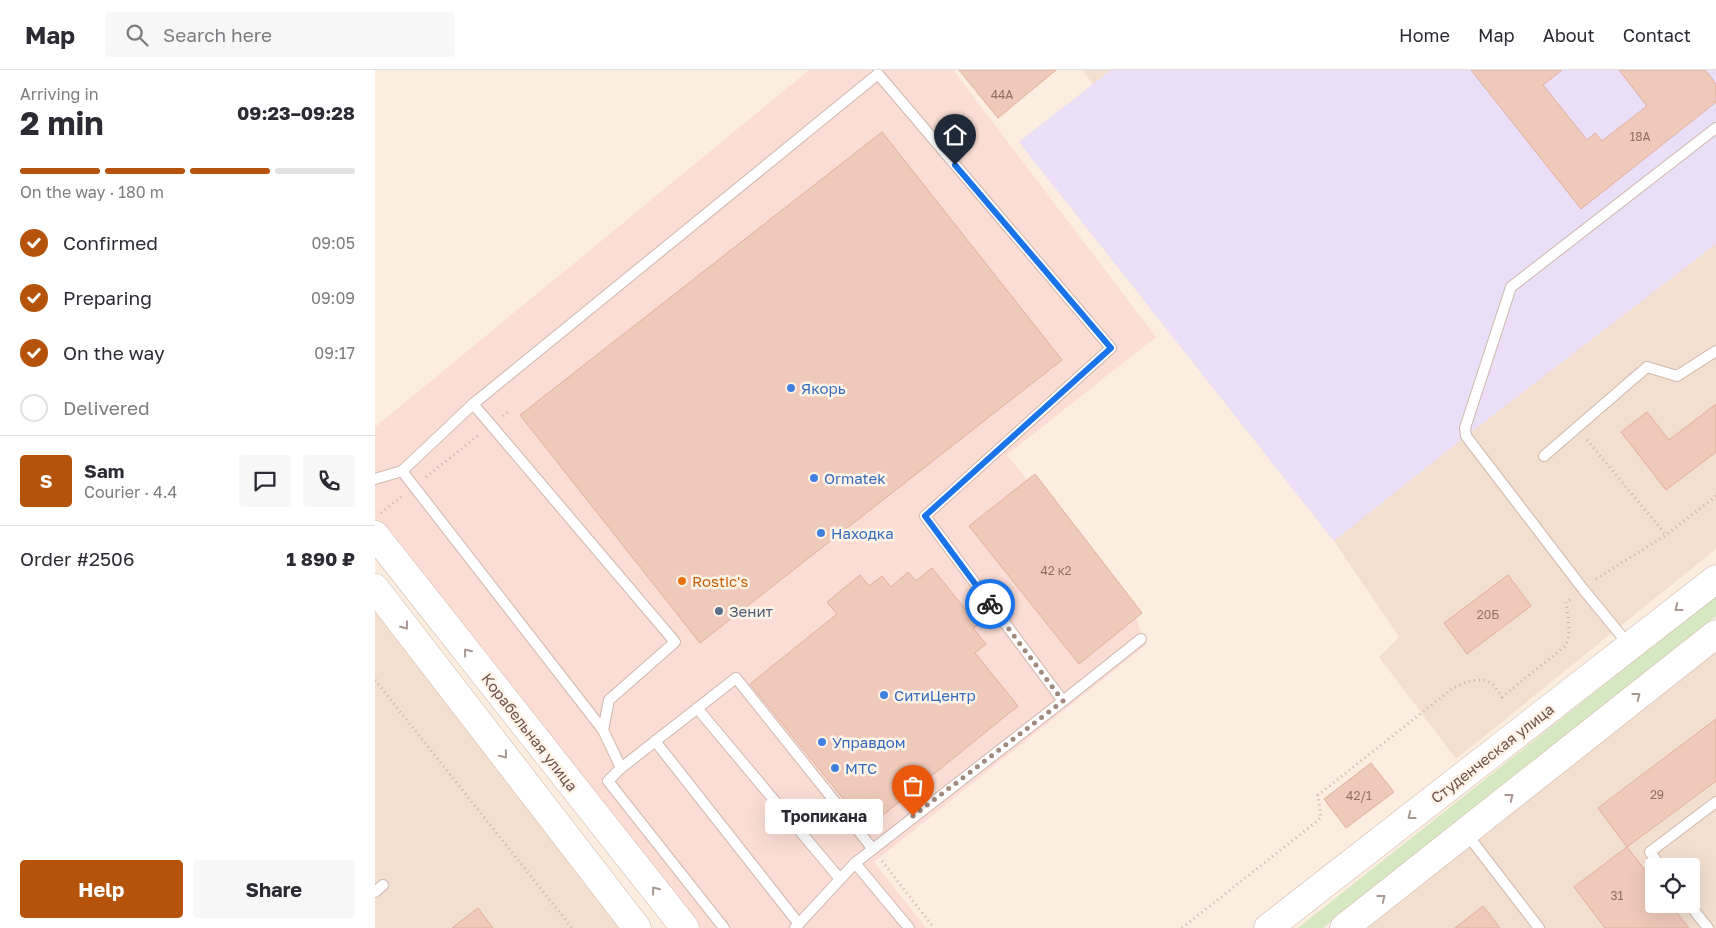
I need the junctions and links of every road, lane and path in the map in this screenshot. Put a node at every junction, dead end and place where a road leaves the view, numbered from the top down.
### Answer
1 (1716, 128) edge
2 (1716, 351) edge
3 (473, 404) junction
4 (508, 412) dead end
5 (491, 425) junction
6 (1577, 428) junction
7 (1544, 456) dead end
8 (401, 471) junction
9 (375, 479) edge
10 (414, 487) junction
11 (1716, 496) edge
12 (375, 518) edge
13 (375, 535) edge
14 (1666, 535) junction
15 (1716, 578) edge
16 (375, 588) edge
17 (1583, 589) junction
18 (1716, 634) edge
19 (1141, 639) dead end
20 (1629, 646) junction
21 (375, 680) edge
22 (1063, 701) junction
23 (697, 708) junction
24 (603, 730) junction
25 (655, 741) junction
26 (621, 768) junction
27 (1716, 802) edge
28 (1466, 832) junction
29 (872, 848) junction
30 (1654, 858) edge
31 (855, 863) junction
32 (840, 879) junction
33 (1696, 913) edge
34 (797, 926) edge
35 (572, 928) edge
36 (637, 928) edge
37 (685, 928) edge
38 (724, 928) edge
39 (909, 928) edge
40 (934, 928) edge
41 (1182, 928) edge
42 (1268, 928) edge
43 (1344, 928) edge
44 (1539, 928) edge
45 (1708, 928) edge

1 - 17 lane
2 - 6 lane
3 - 5 lane
3 - 8 lane
3 - 22 lane
4 - 5 path
5 - 10 path
5 - 24 lane
6 - 7 lane
6 - 14 path
8 - 9 lane
8 - 10 lane
10 - 12 path
10 - 24 lane
11 - 14 path
37 -> 13 main road, Корабельная улица
14 - 17 path
15 -> 20 main road, Студенческая улица
16 -> 36 main road
17 - 20 lane
17 - 41 path
28 -> 18 main road
19 - 22 lane
20 -> 42 main road, Студенческая улица
21 - 35 path
22 - 29 lane
23 - 25 lane
23 - 29 lane
23 - 32 lane
24 - 26 lane
25 - 26 lane
25 - 34 lane
26 - 38 lane
27 - 30 lane
43 -> 28 main road
28 - 44 lane
29 - 31 lane
29 - 40 path
31 - 32 lane
31 - 39 lane
32 - 34 lane
33 - 45 lane

